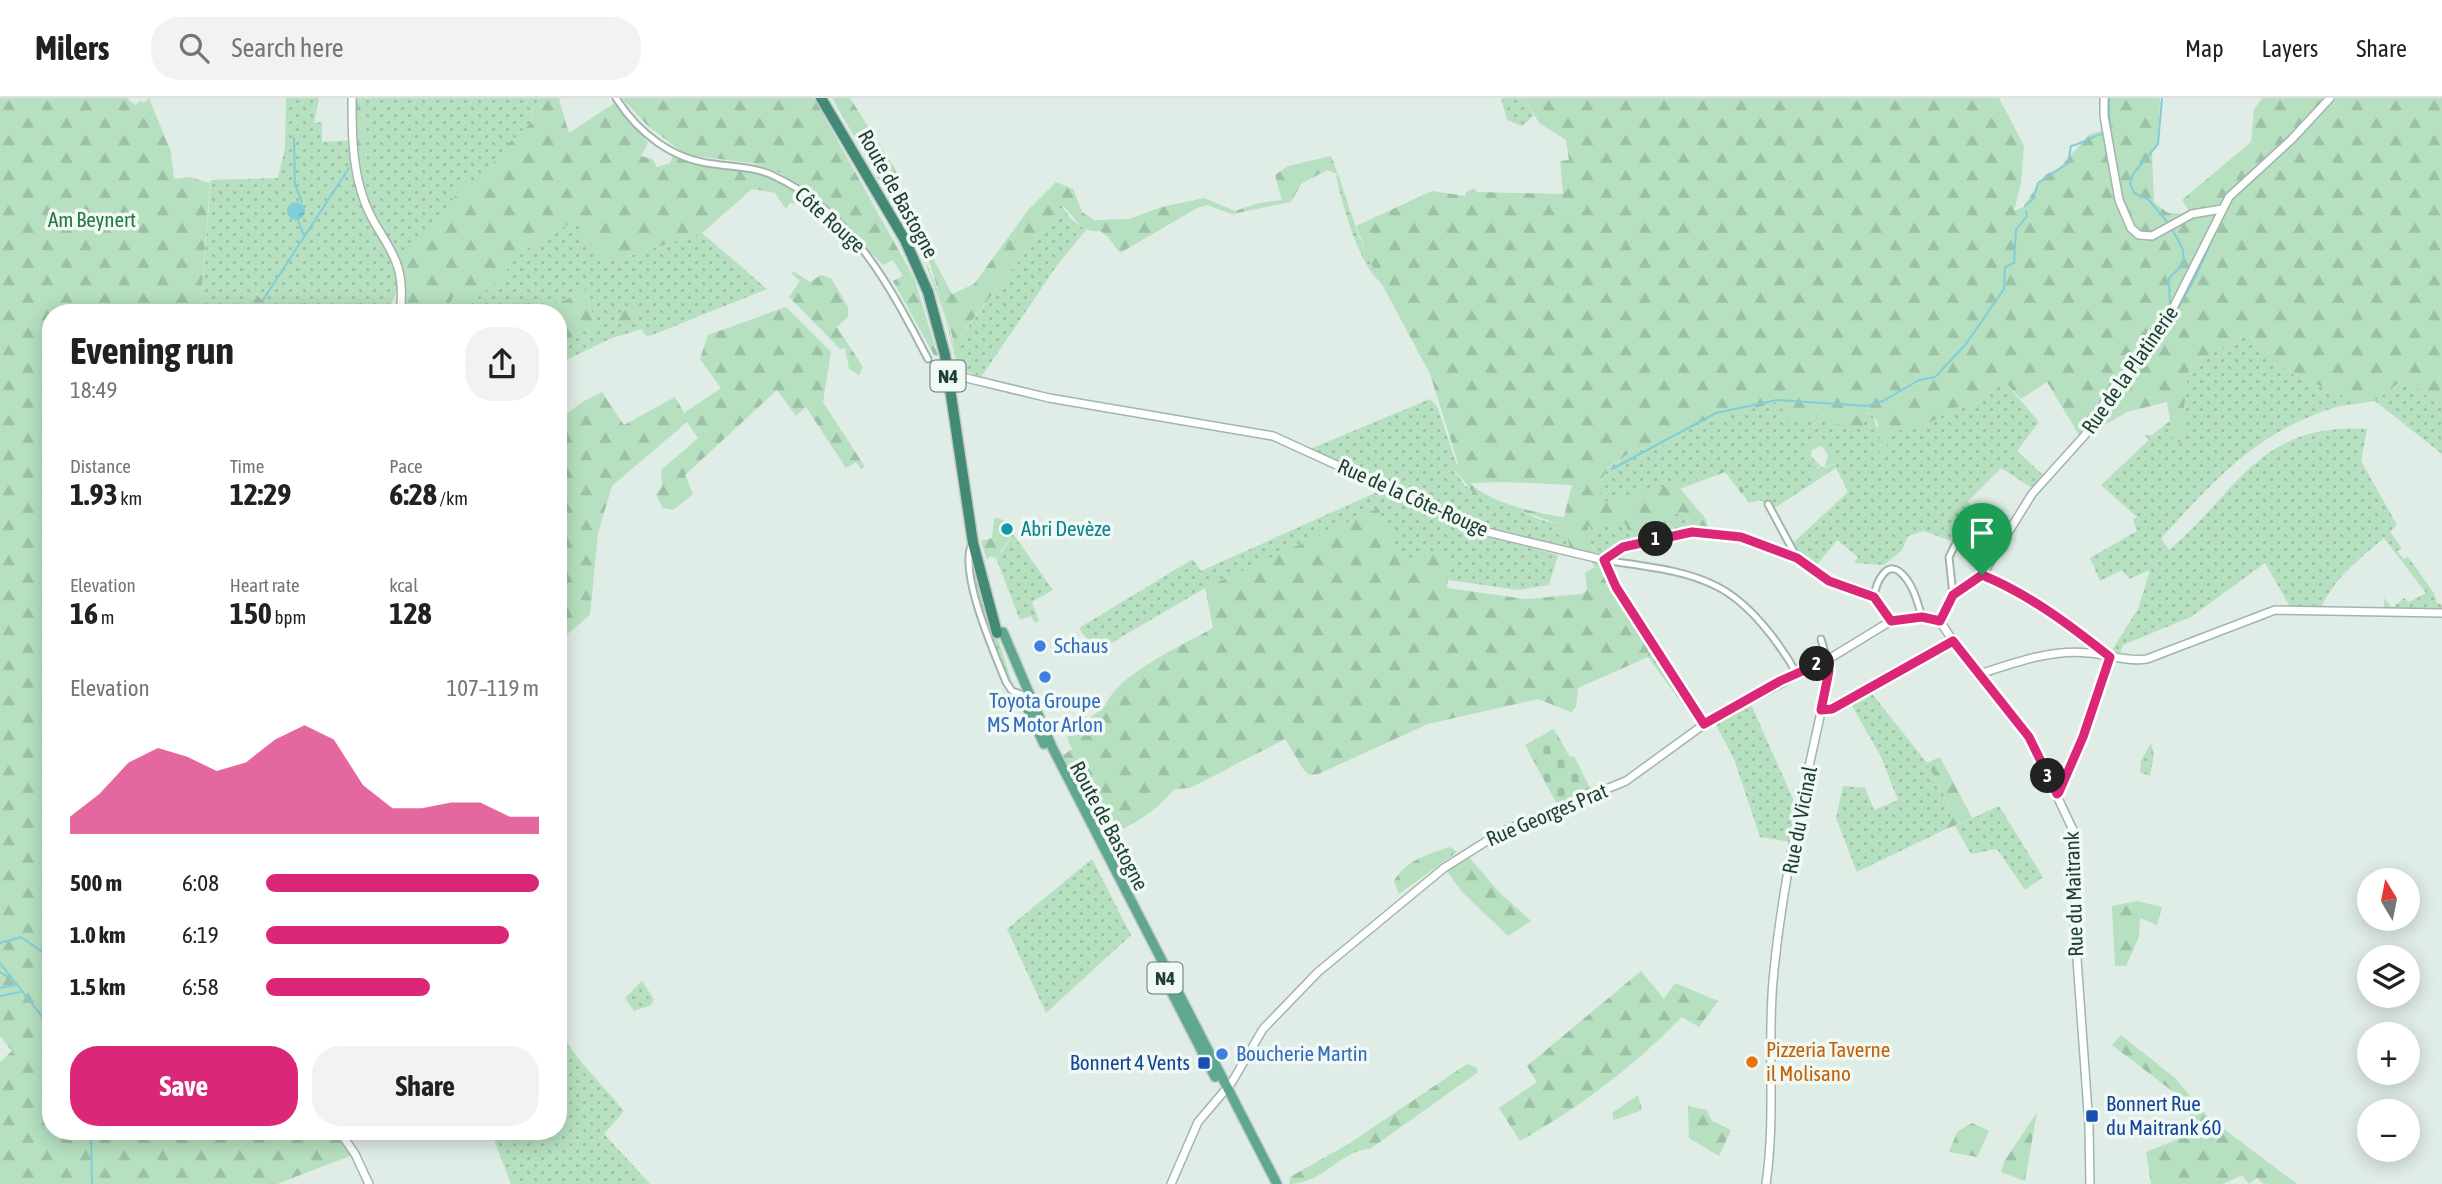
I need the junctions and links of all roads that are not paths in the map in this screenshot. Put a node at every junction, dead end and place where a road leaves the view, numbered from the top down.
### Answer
1 (352, 98) edge
2 (617, 98) edge
3 (821, 98) edge
4 (827, 98) edge
5 (2104, 98) edge
6 (2330, 98) edge
7 (2222, 209) junction
8 (400, 304) edge
9 (928, 359) dead end
10 (954, 375) junction
11 (1768, 504) dead end
12 (2001, 543) junction
13 (972, 544) junction
14 (1797, 558) junction
15 (1604, 560) junction
16 (1982, 575) junction
17 (1953, 595) junction
18 (1874, 597) junction
19 (2442, 613) edge
20 (1922, 617) junction
21 (1891, 621) junction
22 (1940, 621) junction
23 (1000, 632) junction
24 (1821, 639) dead end
25 (1953, 641) junction
26 (2110, 657) junction
27 (1827, 660) junction
28 (1797, 674) junction
29 (1980, 674) junction
30 (1021, 694) junction
31 (1821, 710) junction
32 (1704, 724) junction
33 (2057, 794) junction
34 (1226, 1090) junction
35 (345, 1140) edge
36 (369, 1184) edge
37 (1171, 1184) edge
38 (1270, 1184) edge
39 (1277, 1184) edge
40 (1766, 1184) edge
41 (2090, 1184) edge

1 - 8 street
2 - 9 street, Côte Rouge
3 - 13 highway, Route de Bastogne / N4
4 - 10 highway, Route de Bastogne / N4
5 - 7 street
6 - 7 street, Rue de la Platinerie
7 - 12 street, Rue de la Platinerie
10 - 15 street, Rue de la Côte-Rouge
10 - 23 highway, Route de Bastogne / N4
11 - 14 street
12 - 16 street, Rue de la Platinerie
12 - 17 street
13 - 23 highway, Route de Bastogne / N4
13 - 30 street
14 - 15 street
14 - 18 street
15 - 28 street
15 - 32 street
16 - 17 street, Rue de la Platinerie
16 - 26 street
17 - 22 street, Rue de la Platinerie
18 - 20 street
18 - 21 street
19 - 26 street
20 - 21 street, Rue Georges Prat
20 - 22 street
21 - 27 street, Rue Georges Prat
22 - 25 street, Rue du Maitrank
23 - 30 main road, Route de Bastogne / N4
23 - 34 main road, Route de Bastogne / N4
24 - 27 street
25 - 29 street, Rue du Maitrank
25 - 31 street
26 - 29 street
26 - 33 street
27 - 28 street, Rue Georges Prat
27 - 31 street, Rue du Vicinal
28 - 32 street, Rue Georges Prat
29 - 33 street, Rue du Maitrank
30 - 34 main road, Route de Bastogne / N4
31 - 40 street, Rue du Vicinal
32 - 34 street, Rue Georges Prat
33 - 41 street, Rue du Maitrank
34 - 37 street, Rue Georges Prat
34 - 38 main road, Route de Bastogne / N4
34 - 39 main road, Route de Bastogne / N4
35 - 36 street

